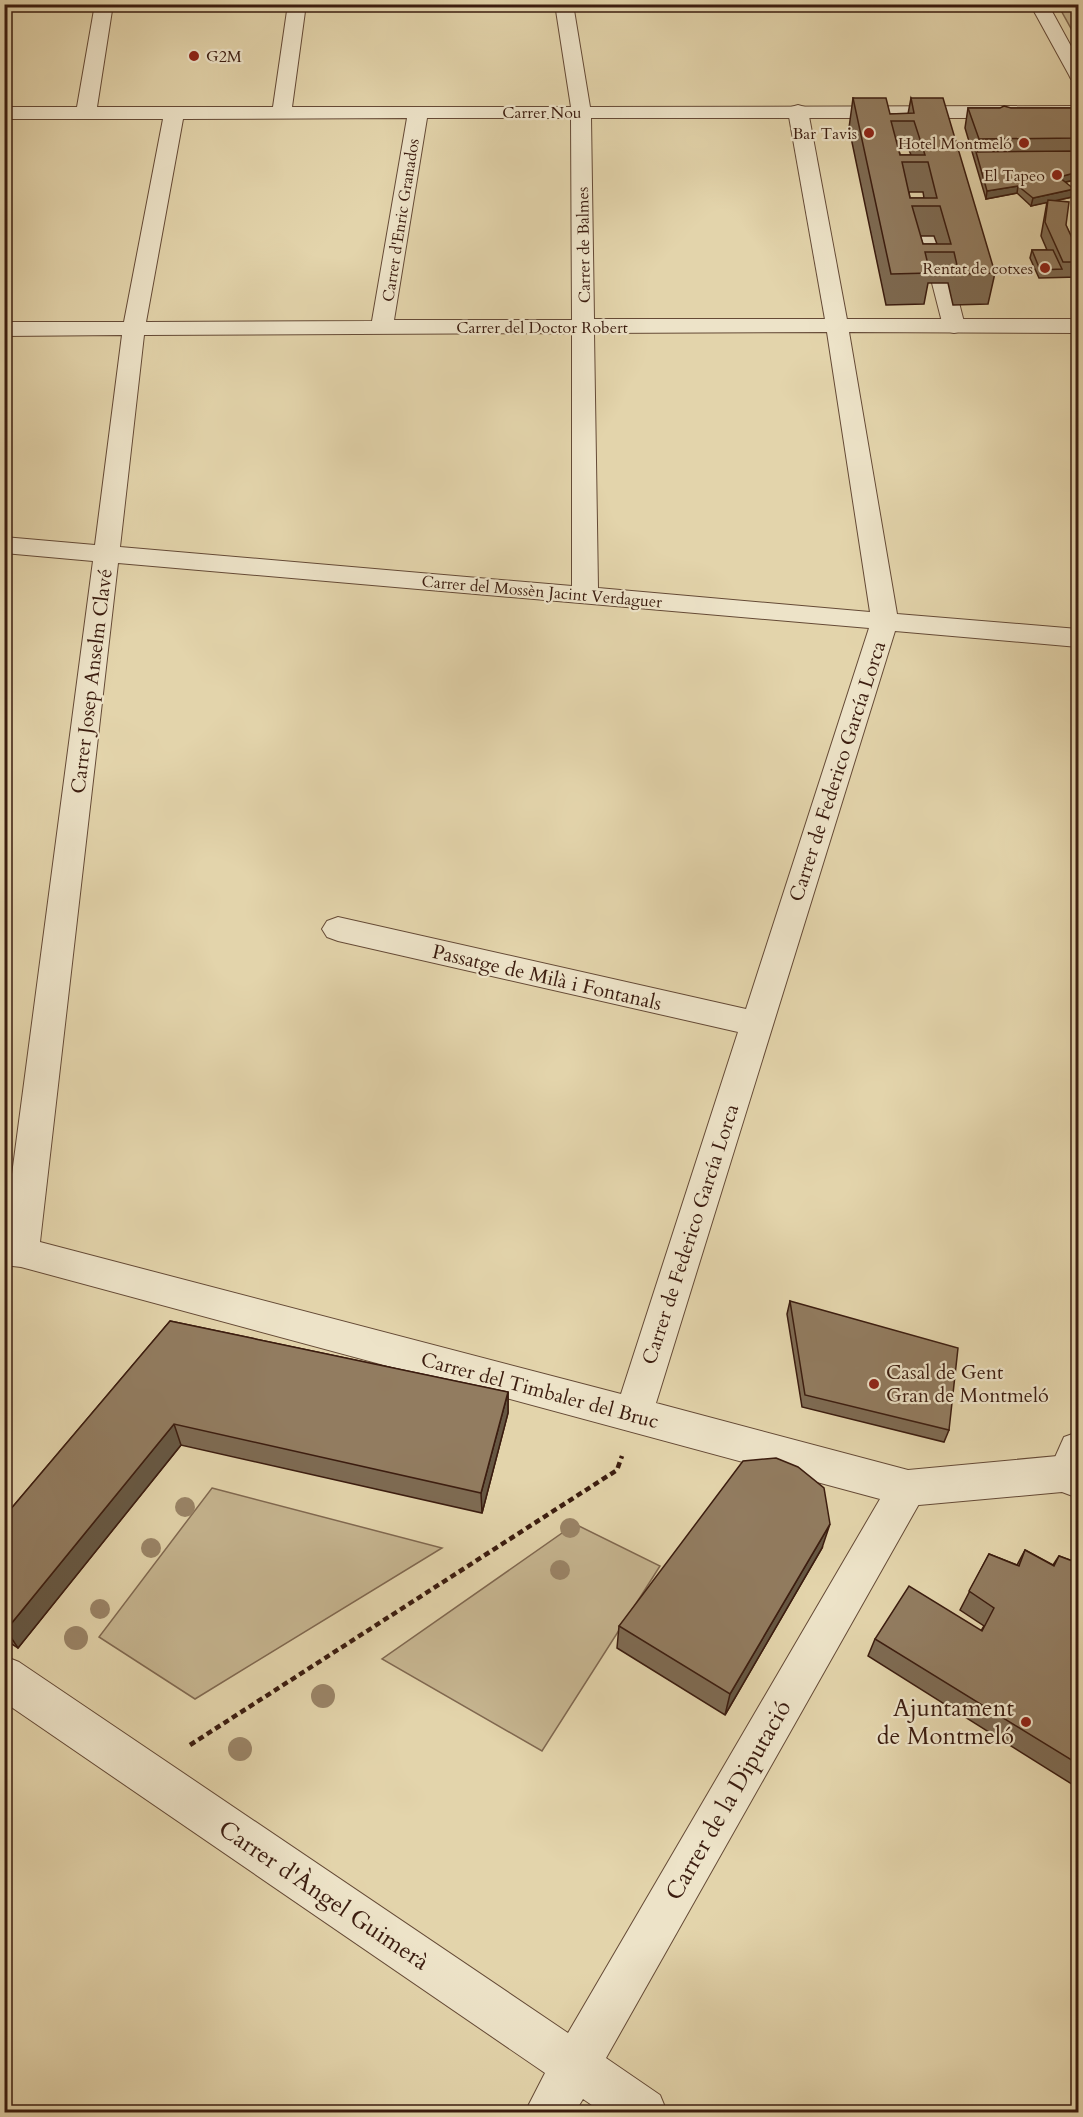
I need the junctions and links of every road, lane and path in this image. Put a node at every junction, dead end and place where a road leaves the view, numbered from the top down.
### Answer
1 (104, 4) edge
2 (297, 4) edge
3 (564, 4) edge
4 (1039, 4) edge
5 (1078, 75) edge
6 (798, 111) junction
7 (174, 112) junction
8 (418, 112) junction
9 (581, 112) junction
10 (900, 112) junction
11 (1078, 112) edge
12 (4, 113) edge
13 (86, 113) junction
14 (282, 113) junction
15 (905, 133) dead end
16 (929, 228) edge
17 (837, 325) junction
18 (954, 326) junction
19 (1078, 326) edge
20 (584, 327) junction
21 (134, 328) junction
22 (382, 328) junction
23 (4, 329) edge
24 (4, 545) edge
25 (106, 554) junction
26 (585, 595) junction
27 (885, 620) junction
28 (1078, 638) edge
29 (338, 929) dead end
30 (757, 1024) junction
31 (10, 1257) edge
32 (633, 1414) junction
33 (1075, 1468) edge
34 (909, 1488) junction
35 (4, 1677) edge
36 (146, 1773) junction
37 (575, 2066) junction
38 (549, 2112) edge
39 (643, 2112) edge

1 - 13 street
2 - 14 street
3 - 9 street, Carrer de Balmes
4 - 5 street
6 - 9 street, Carrer Nou
6 - 10 street, Carrer Nou
6 - 17 street, Carrer de Federico García Lorca
7 - 13 street, Carrer Nou
7 - 14 street, Carrer Nou
7 - 21 street, Carrer Josep Anselm Clavé
8 - 9 street, Carrer Nou
8 - 14 street, Carrer Nou
8 - 22 street, Carrer d'Enric Granados
9 - 20 street, Carrer de Balmes
10 - 11 street, Carrer Nou
10 - 15 street
12 - 13 street, Carrer Nou
16 - 18 street
17 - 18 street, Carrer del Doctor Robert
17 - 20 street, Carrer del Doctor Robert
17 - 27 street, Carrer de Federico García Lorca
18 - 19 street, Carrer del Doctor Robert
20 - 22 street, Carrer del Doctor Robert
20 - 26 street, Carrer de Balmes
21 - 22 street, Carrer del Doctor Robert
21 - 23 street, Carrer del Doctor Robert
21 - 25 street, Carrer Josep Anselm Clavé
24 - 25 street, Carrer del Mossèn Jacint Verdaguer
25 - 26 street, Carrer del Mossèn Jacint Verdaguer
25 - 31 street, Carrer Josep Anselm Clavé
26 - 27 street, Carrer del Mossèn Jacint Verdaguer
27 - 28 street, Carrer del Mossèn Jacint Verdaguer
27 - 30 street, Carrer de Federico García Lorca
29 - 30 street, Passatge de Milà i Fontanals
30 - 32 street, Carrer de Federico García Lorca
31 - 32 street, Carrer del Timbaler del Bruc
32 - 34 street, Carrer del Timbaler del Bruc
32 - 36 path
33 - 34 street, Carrer del Timbaler del Bruc
34 - 37 street, Carrer de la Diputació
35 - 36 street, Carrer d'Àngel Guimerà
36 - 37 street, Carrer d'Àngel Guimerà
37 - 38 street, Carrer de la Diputació
37 - 39 street, Carrer d'Àngel Guimerà

